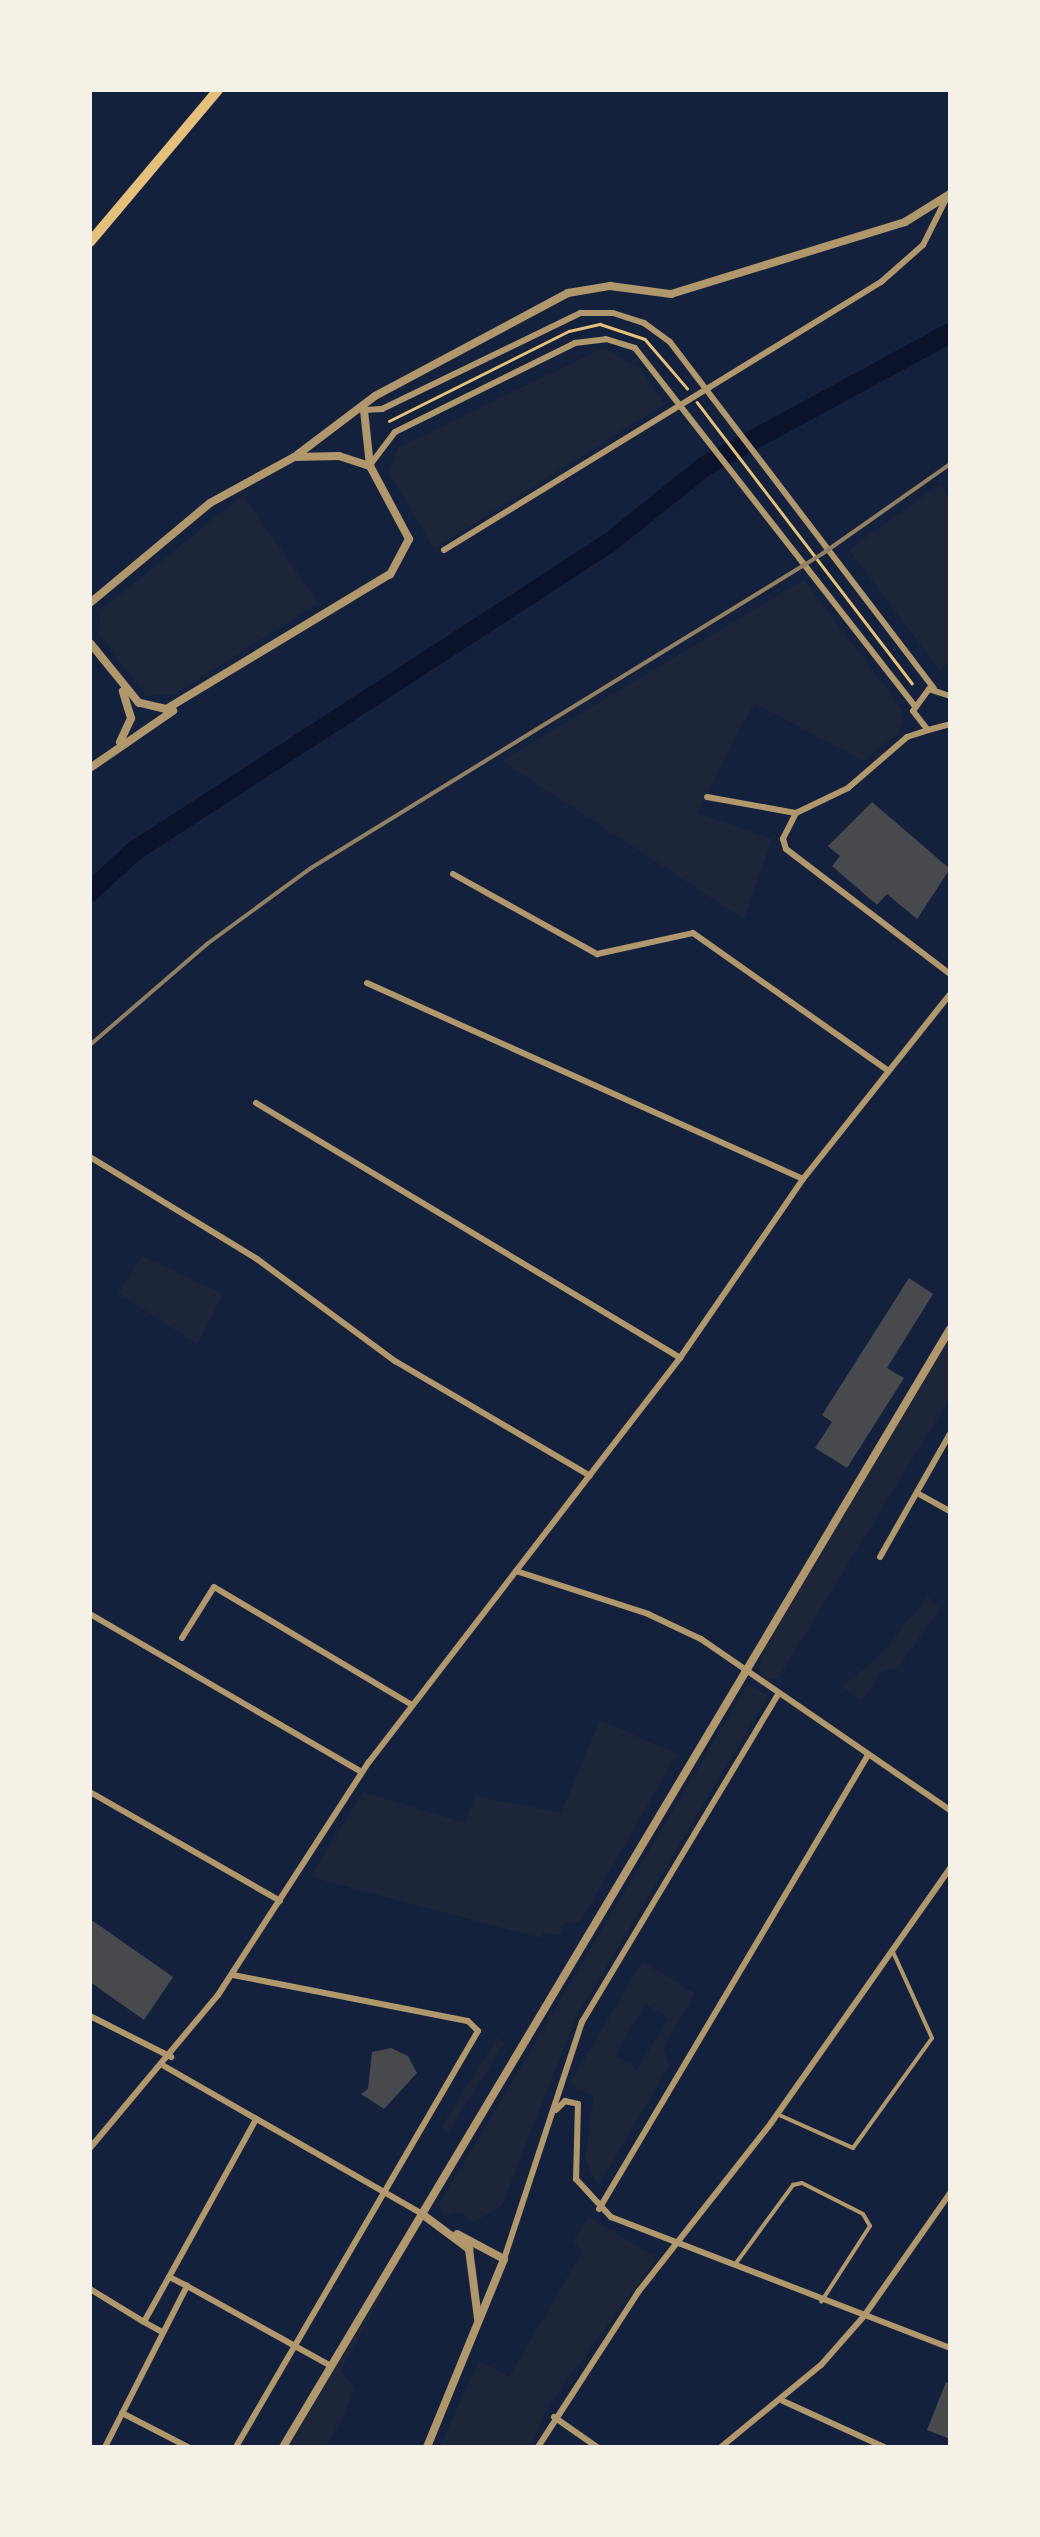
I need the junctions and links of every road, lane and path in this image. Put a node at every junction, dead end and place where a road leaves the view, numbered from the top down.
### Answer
1 (218, 90) edge
2 (949, 195) edge
3 (90, 242) edge
4 (658, 351) dead end
5 (364, 410) junction
6 (294, 456) junction
7 (370, 466) junction
8 (444, 550) dead end
9 (90, 603) edge
10 (90, 642) edge
11 (912, 683) dead end
12 (120, 685) junction
13 (942, 689) edge
14 (950, 696) edge
15 (186, 702) junction
16 (914, 706) junction
17 (914, 718) junction
18 (950, 724) edge
19 (928, 730) junction
20 (938, 731) junction
21 (908, 737) junction
22 (950, 738) edge
23 (106, 756) junction
24 (90, 768) edge
25 (706, 797) dead end
26 (796, 814) junction
27 (453, 874) dead end
28 (950, 974) edge
29 (366, 984) dead end
30 (950, 994) edge
31 (886, 1069) junction
32 (256, 1103) dead end
33 (90, 1157) edge
34 (802, 1179) junction
35 (950, 1330) edge
36 (680, 1358) junction
37 (950, 1434) edge
38 (590, 1476) junction
39 (917, 1493) junction
40 (950, 1511) edge
41 (880, 1557) dead end
42 (516, 1572) junction
43 (90, 1614) edge
44 (182, 1638) dead end
45 (745, 1673) junction
46 (778, 1695) junction
47 (412, 1706) junction
48 (868, 1755) junction
49 (362, 1772) junction
50 (90, 1792) edge
51 (950, 1810) edge
52 (950, 1868) edge
53 (280, 1901) junction
54 (892, 1950) junction
55 (232, 1975) junction
56 (90, 2016) edge
57 (171, 2057) junction
58 (164, 2066) junction
59 (777, 2114) junction
60 (552, 2115) junction
61 (255, 2121) junction
62 (90, 2148) edge
63 (385, 2193) junction
64 (950, 2193) edge
65 (599, 2209) junction
66 (422, 2214) junction
67 (456, 2234) junction
68 (681, 2245) junction
69 (504, 2258) junction
70 (734, 2266) junction
71 (169, 2277) junction
72 (187, 2286) junction
73 (90, 2290) edge
74 (822, 2302) junction
75 (864, 2316) junction
76 (144, 2322) junction
77 (478, 2322) junction
78 (162, 2332) junction
79 (296, 2345) junction
80 (950, 2348) edge
81 (331, 2366) junction
82 (783, 2402) junction
83 (122, 2413) junction
84 (554, 2416) junction
85 (879, 2446) edge
86 (105, 2447) edge
87 (188, 2447) edge
88 (236, 2447) edge
89 (283, 2447) edge
90 (426, 2447) edge
91 (538, 2447) edge
92 (597, 2447) edge
93 (721, 2447) edge

1 - 3 main road
2 - 5 street
2 - 8 street
4 - 11 path
5 - 6 street
5 - 7 street
5 - 13 street
6 - 7 street
6 - 9 street
7 - 15 street
7 - 16 street
10 - 12 street
12 - 15 street
12 - 23 street
13 - 14 street
13 - 16 street
15 - 23 street
16 - 17 street
17 - 19 street
17 - 21 street
18 - 20 street
19 - 20 street
19 - 21 street
20 - 22 street
21 - 26 street
23 - 24 street
25 - 26 street
26 - 28 street
27 - 31 street
29 - 34 street
30 - 31 street
31 - 34 street
32 - 36 street
33 - 38 street
34 - 36 street
35 - 45 street
36 - 38 street
37 - 39 street
38 - 42 street
39 - 40 street
39 - 41 street
42 - 45 street
42 - 47 street
43 - 49 street
44 - 47 street
45 - 46 street
45 - 66 street
46 - 48 street
46 - 60 street
47 - 49 street
48 - 51 street
48 - 65 street
49 - 53 street
50 - 53 street
52 - 54 street
53 - 55 street
54 - 59 street
54 - 59 lane
55 - 57 street
55 - 63 street
56 - 57 street
57 - 58 street
58 - 61 street
58 - 62 street
59 - 68 street
60 - 65 street
60 - 69 street
61 - 63 street
61 - 71 street
63 - 66 street
63 - 79 street
64 - 75 street
65 - 68 street
66 - 67 street
66 - 81 street
67 - 69 street
67 - 77 street
68 - 70 street
68 - 84 street
69 - 77 street
70 - 74 street
70 - 74 lane
71 - 72 street
71 - 76 street
72 - 78 street
72 - 79 street
73 - 76 street
74 - 75 street
75 - 80 street
75 - 82 street
76 - 78 street
77 - 90 street
78 - 83 street
79 - 81 street
79 - 88 street
81 - 89 street
82 - 85 street
82 - 93 street
83 - 86 street
83 - 87 street
84 - 91 street
84 - 92 street

